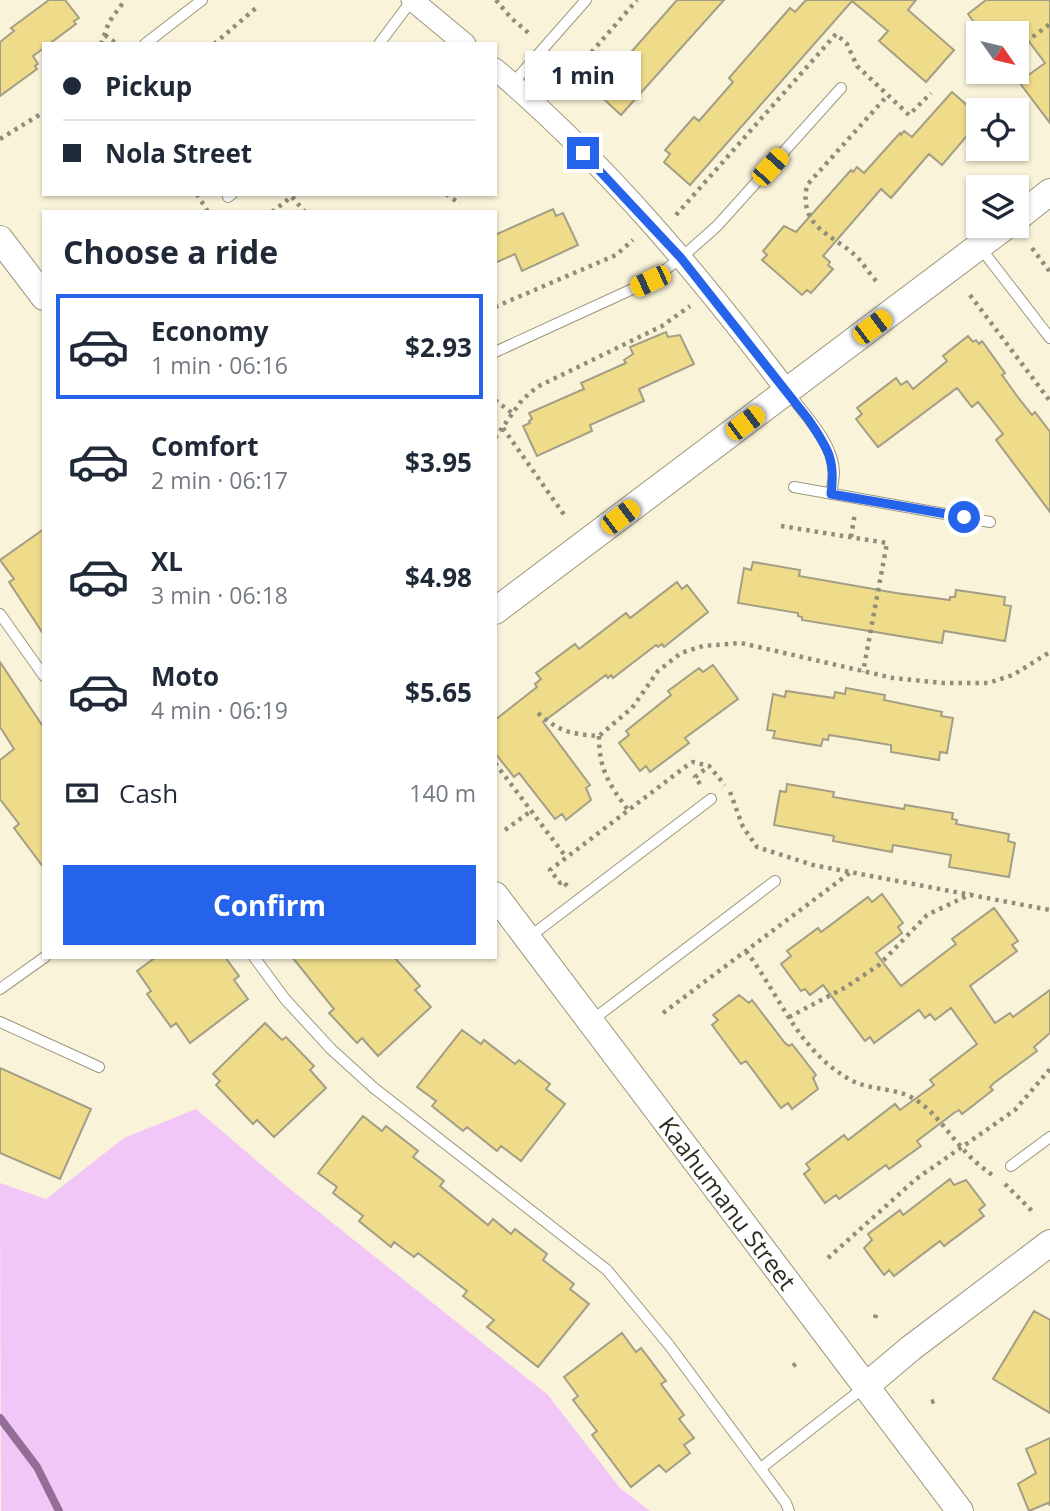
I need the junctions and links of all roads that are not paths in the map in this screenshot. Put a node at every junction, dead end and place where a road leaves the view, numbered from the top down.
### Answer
1 (202, 0) edge
2 (412, 0) edge
3 (586, 0) edge
4 (148, 42) edge
5 (380, 42) edge
6 (463, 42) edge
7 (497, 71) edge
8 (512, 83) junction
9 (841, 88) dead end
10 (1050, 192) edge
11 (1029, 209) edge
12 (990, 238) edge
13 (0, 239) edge
14 (979, 246) junction
15 (681, 258) junction
16 (42, 293) edge
17 (1050, 338) edge
18 (497, 351) edge
19 (787, 391) junction
20 (794, 487) dead end
21 (831, 494) junction
22 (990, 522) dead end
23 (497, 609) edge
24 (0, 614) edge
25 (42, 673) edge
26 (711, 799) dead end
27 (775, 881) dead end
28 (497, 898) edge
29 (528, 938) junction
30 (42, 959) edge
31 (255, 959) edge
32 (0, 989) edge
33 (591, 1021) junction
34 (0, 1022) edge
35 (99, 1067) dead end
36 (1050, 1138) edge
37 (1011, 1166) dead end
38 (1050, 1243) edge
39 (866, 1386) junction
40 (761, 1468) junction
41 (789, 1511) edge
42 (960, 1511) edge

1 - 4 lane
2 - 5 lane
2 - 6 street
3 - 8 lane
7 - 8 street
8 - 15 street
9 - 15 lane
10 - 11 street
12 - 14 street
13 - 16 street
14 - 17 lane
14 - 19 street
15 - 18 lane
15 - 19 street
19 - 21 lane
19 - 23 street
20 - 21 lane
21 - 22 lane
24 - 25 lane
26 - 29 lane
27 - 33 lane
28 - 29 street, Kaahumanu Street
29 - 33 street, Kaahumanu Street
30 - 32 lane
31 - 40 lane
33 - 39 street, Kaahumanu Street
34 - 35 lane
36 - 37 lane
38 - 39 street
39 - 40 lane
39 - 42 street, Kaahumanu Street
40 - 41 lane

